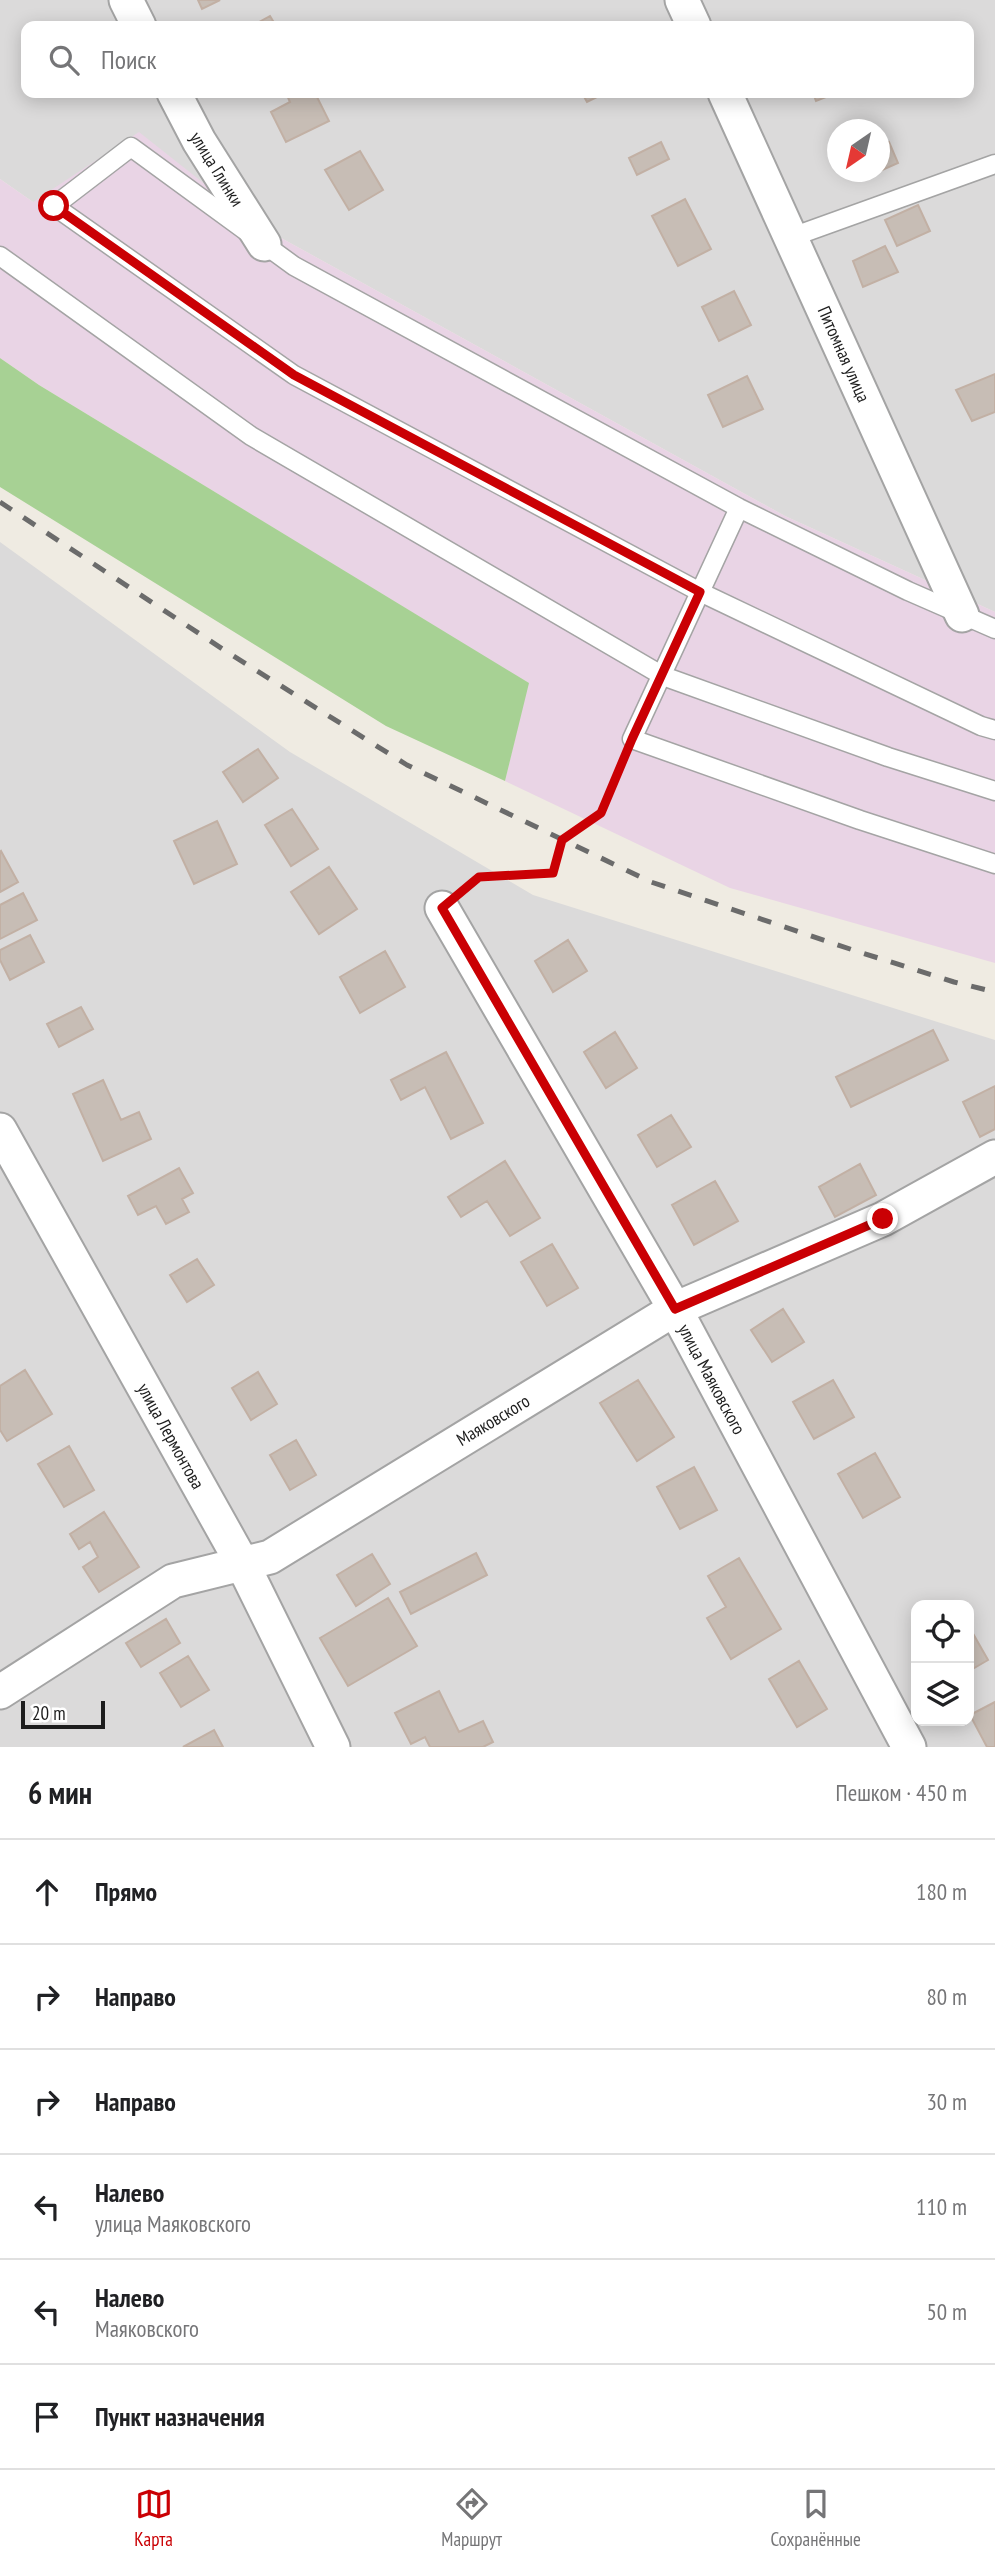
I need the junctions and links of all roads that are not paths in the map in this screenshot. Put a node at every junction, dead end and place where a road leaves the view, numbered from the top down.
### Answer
1 (126, 0) edge
2 (682, 0) edge
3 (136, 21) edge
4 (692, 21) edge
5 (177, 98) edge
6 (727, 98) edge
7 (995, 164) edge
8 (792, 237) junction
9 (264, 244) junction
10 (0, 256) edge
11 (739, 508) junction
12 (700, 592) junction
13 (961, 615) junction
14 (995, 629) edge
15 (663, 676) junction
16 (995, 730) edge
17 (995, 790) edge
18 (995, 864) edge
19 (442, 908) road end
20 (0, 1130) edge
21 (995, 1157) edge
22 (675, 1309) junction
23 (242, 1563) junction
24 (0, 1692) edge
25 (333, 1747) edge
26 (909, 1747) edge

1 - 3 street
2 - 4 street
5 - 9 street, улица Глинки
6 - 8 street, Питомная улица
7 - 8 lane
8 - 13 street, Питомная улица
9 - 11 lane
9 - 12 lane
10 - 15 lane
11 - 12 lane
11 - 13 lane
12 - 15 lane
12 - 16 lane
13 - 14 lane
15 - 17 lane
15 - 18 lane
19 - 22 street, улица Маяковского
20 - 23 street, улица Лермонтова
21 - 22 street, Маяковского
22 - 23 street, Маяковского
22 - 26 street, улица Маяковского
23 - 24 street, Маяковского
23 - 25 street, улица Лермонтова

